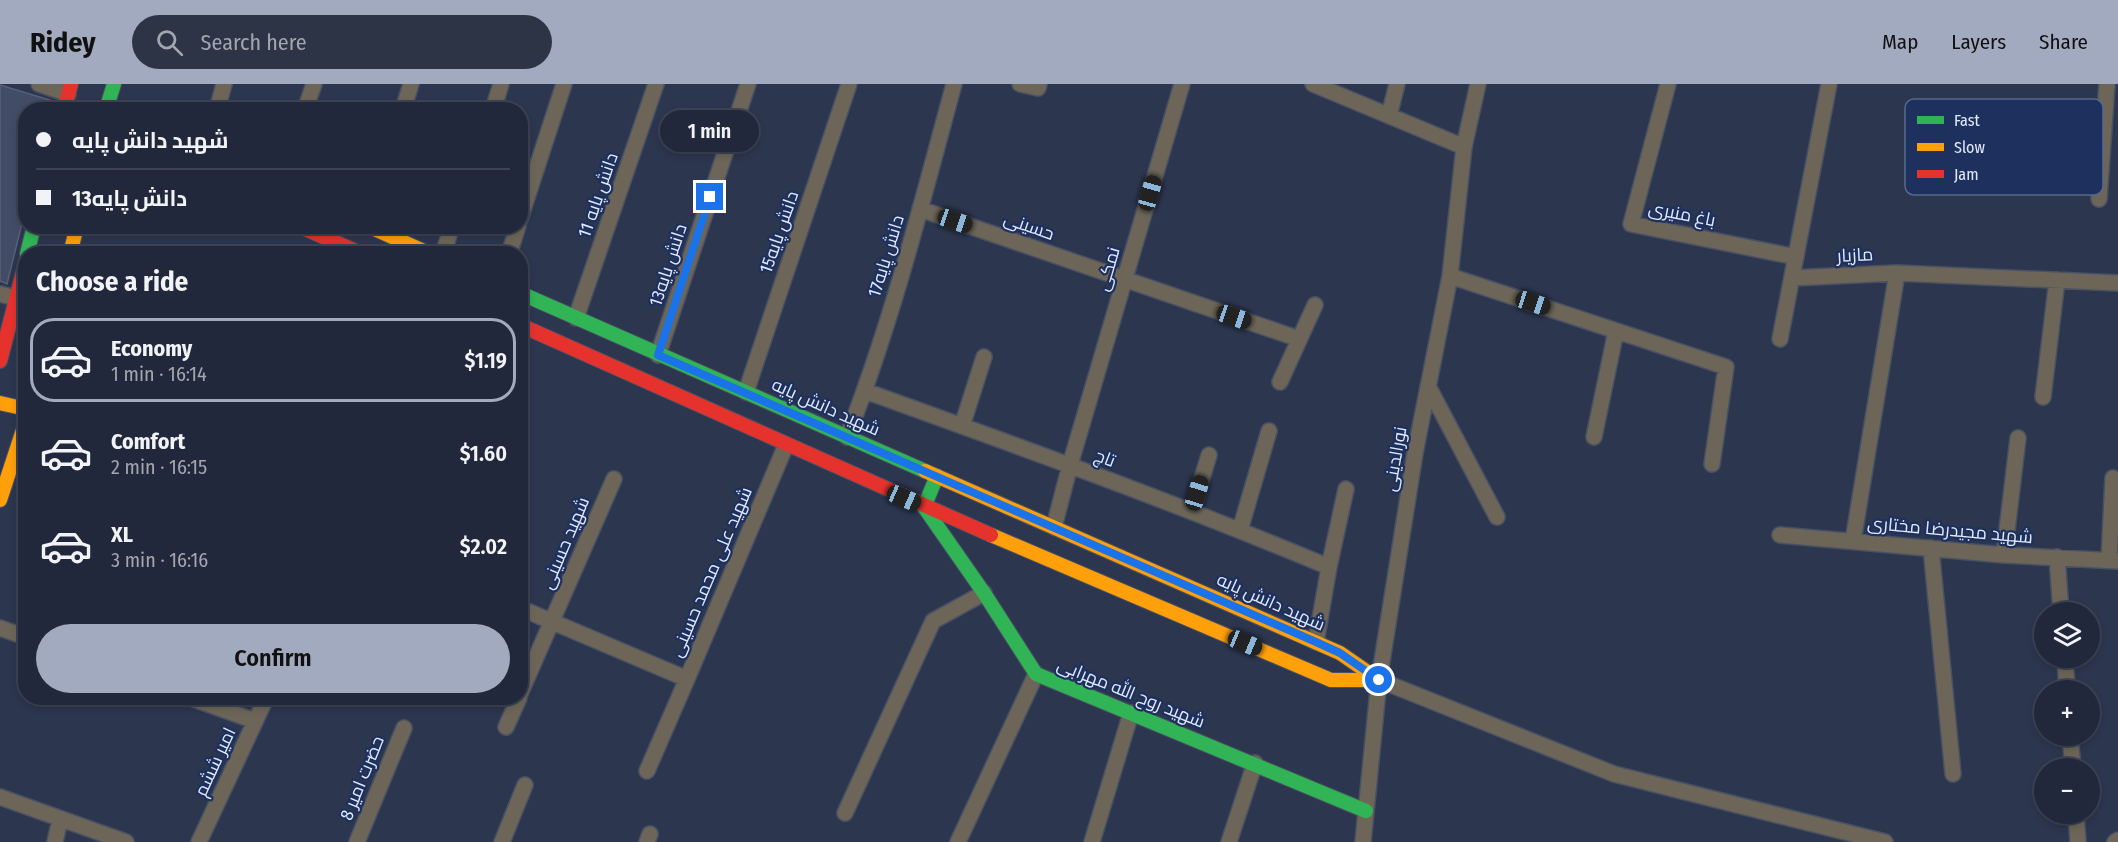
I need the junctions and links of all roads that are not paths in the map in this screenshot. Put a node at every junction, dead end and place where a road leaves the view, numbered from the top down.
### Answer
1 (39, 84) edge
2 (114, 84) edge
3 (224, 84) edge
4 (314, 84) edge
5 (411, 84) edge
6 (501, 84) edge
7 (564, 84) edge
8 (656, 84) edge
9 (748, 84) edge
10 (849, 84) edge
11 (954, 84) edge
12 (1020, 84) edge
13 (1039, 84) edge
14 (1182, 84) edge
15 (1397, 84) edge
16 (1478, 84) edge
17 (1668, 84) edge
18 (1829, 84) edge
19 (2107, 84) edge
20 (1316, 85) edge
21 (69, 89) edge
22 (108, 102) edge
23 (219, 102) edge
24 (308, 102) edge
25 (405, 102) edge
26 (495, 102) edge
27 (1389, 116) junction
28 (2103, 142) edge
29 (1464, 147) junction
30 (528, 194) edge
31 (2099, 195) edge
32 (2099, 199) dead end
33 (920, 209) junction
34 (317, 234) edge
35 (386, 234) edge
36 (343, 246) edge
37 (412, 246) edge
38 (1796, 257) junction
39 (1897, 273) junction
40 (1450, 276) junction
41 (1792, 278) junction
42 (1125, 280) junction
43 (2057, 280) junction
44 (2118, 283) edge
45 (18, 291) edge
46 (0, 294) edge
47 (528, 297) edge
48 (16, 298) junction
49 (1314, 305) dead end
50 (576, 318) junction
51 (528, 329) edge
52 (1616, 331) junction
53 (1299, 339) junction
54 (1780, 339) dead end
55 (658, 355) junction
56 (984, 357) dead end
57 (0, 361) edge
58 (1280, 382) dead end
59 (1428, 386) junction
60 (865, 391) junction
61 (746, 392) junction
62 (2043, 397) dead end
63 (0, 403) edge
64 (18, 407) edge
65 (962, 426) junction
66 (1269, 431) dead end
67 (848, 436) junction
68 (1594, 437) dead end
69 (2018, 438) dead end
70 (18, 445) edge
71 (786, 445) junction
72 (1209, 455) dead end
73 (1712, 464) dead end
74 (1070, 465) junction
75 (937, 476) junction
76 (2113, 478) dead end
77 (614, 479) dead end
78 (1346, 489) dead end
79 (0, 500) edge
80 (924, 507) junction
81 (1192, 511) junction
82 (1497, 517) dead end
83 (1054, 527) junction
84 (1240, 530) junction
85 (1780, 535) dead end
86 (1853, 541) junction
87 (1931, 548) junction
88 (2004, 555) junction
89 (2057, 557) junction
90 (2113, 561) edge
91 (1329, 567) junction
92 (984, 592) junction
93 (2060, 602) edge
94 (528, 612) edge
95 (552, 622) junction
96 (0, 628) edge
97 (18, 635) edge
98 (1316, 642) junction
99 (1036, 674) junction
100 (528, 678) edge
101 (687, 679) junction
102 (1379, 680) junction
103 (210, 705) edge
104 (263, 705) edge
105 (516, 705) edge
106 (1131, 713) junction
107 (255, 721) junction
108 (506, 727) dead end
109 (404, 728) dead end
110 (1255, 764) junction
111 (647, 771) dead end
112 (1953, 774) dead end
113 (525, 785) dead end
114 (0, 797) edge
115 (1366, 811) junction
116 (846, 813) dead end
117 (60, 819) junction
118 (2077, 824) edge
119 (55, 842) edge
120 (126, 842) edge
121 (199, 842) edge
122 (357, 842) edge
123 (501, 842) edge
124 (958, 842) edge
125 (1092, 842) edge
126 (1229, 842) edge
127 (1363, 842) edge
128 (1885, 842) edge
129 (2078, 842) edge

1 - 21 street
2 - 22 street
3 - 23 street
4 - 24 street
5 - 25 street
6 - 26 street
7 - 30 street
8 - 50 street, دانش پایه 11
9 - 55 street, دانش پایه13
10 - 61 street, دانش پایه15
11 - 33 street, دانش پایه17
12 - 13 street
14 - 42 street, نمکی
15 - 27 street
16 - 29 street, نورالدینی
17 - 38 street, باغ منیری
18 - 38 street
19 - 28 street
20 - 27 street
27 - 29 street
29 - 40 street, نورالدینی
31 - 32 street
33 - 42 street, حسینی
33 - 60 street, دانش پایه17
34 - 36 street
35 - 37 street
38 - 41 street
39 - 41 street, مازیار
39 - 43 street, مازیار
39 - 86 street
40 - 52 street
40 - 59 street, نورالدینی
41 - 54 street
42 - 53 street, حسینی
42 - 74 street, نمکی
43 - 44 street, مازیار
43 - 62 street
45 - 48 street
46 - 48 street
47 - 50 street, شهید دانش پایه
48 - 57 street
49 - 53 street
50 - 55 street, شهید دانش پایه
51 - 71 street
52 - 68 street
52 - 73 street
53 - 58 street
55 - 61 street, شهید دانش پایه
56 - 65 street
59 - 82 street
59 - 102 street, نورالدینی
60 - 65 street, تاچ
60 - 67 street, دانش پایه17
61 - 67 street, شهید دانش پایه
63 - 64 street
65 - 74 street, تاچ
66 - 84 street
67 - 75 street, شهید دانش پایه
69 - 88 street
70 - 79 street
71 - 80 street
71 - 101 street, شهید علی محمد حسینی
72 - 81 street
74 - 81 street, تاچ
74 - 83 street, نمکی
75 - 80 street
75 - 83 street, شهید دانش پایه
76 - 90 street
77 - 95 street, شهید حسینی
78 - 91 street
80 - 92 street, شهید روح الله مهرابی
80 - 102 street
81 - 84 street, تاچ
83 - 98 street, شهید دانش پایه
84 - 91 street, تاچ
85 - 86 street, شهید مجیدرضا مختاری
86 - 87 street, شهید مجیدرضا مختاری
87 - 88 street, شهید مجیدرضا مختاری
87 - 112 street
88 - 89 street, شهید مجیدرضا مختاری
89 - 90 street, شهید مجیدرضا مختاری
89 - 93 street
91 - 98 street
92 - 99 street, شهید روح الله مهرابی
92 - 116 street
94 - 95 street, شهید علی محمد حسینی
95 - 100 street, شهید حسینی
95 - 101 street, شهید علی محمد حسینی
96 - 97 street
98 - 102 street, شهید دانش پایه
99 - 106 street, شهید روح الله مهرابی
99 - 124 street
101 - 111 street
102 - 115 street, نورالدینی
102 - 128 street
103 - 107 street
104 - 107 street, امیر ششم
105 - 108 street, شهید حسینی
106 - 110 street, شهید روح الله مهرابی
106 - 125 street
107 - 121 street, امیر ششم
109 - 122 street, حضرت امیر 8
110 - 115 street, شهید روح الله مهرابی
110 - 126 street
113 - 123 street
114 - 117 street
115 - 127 street, نورالدینی
117 - 119 street
117 - 120 street
118 - 129 street

